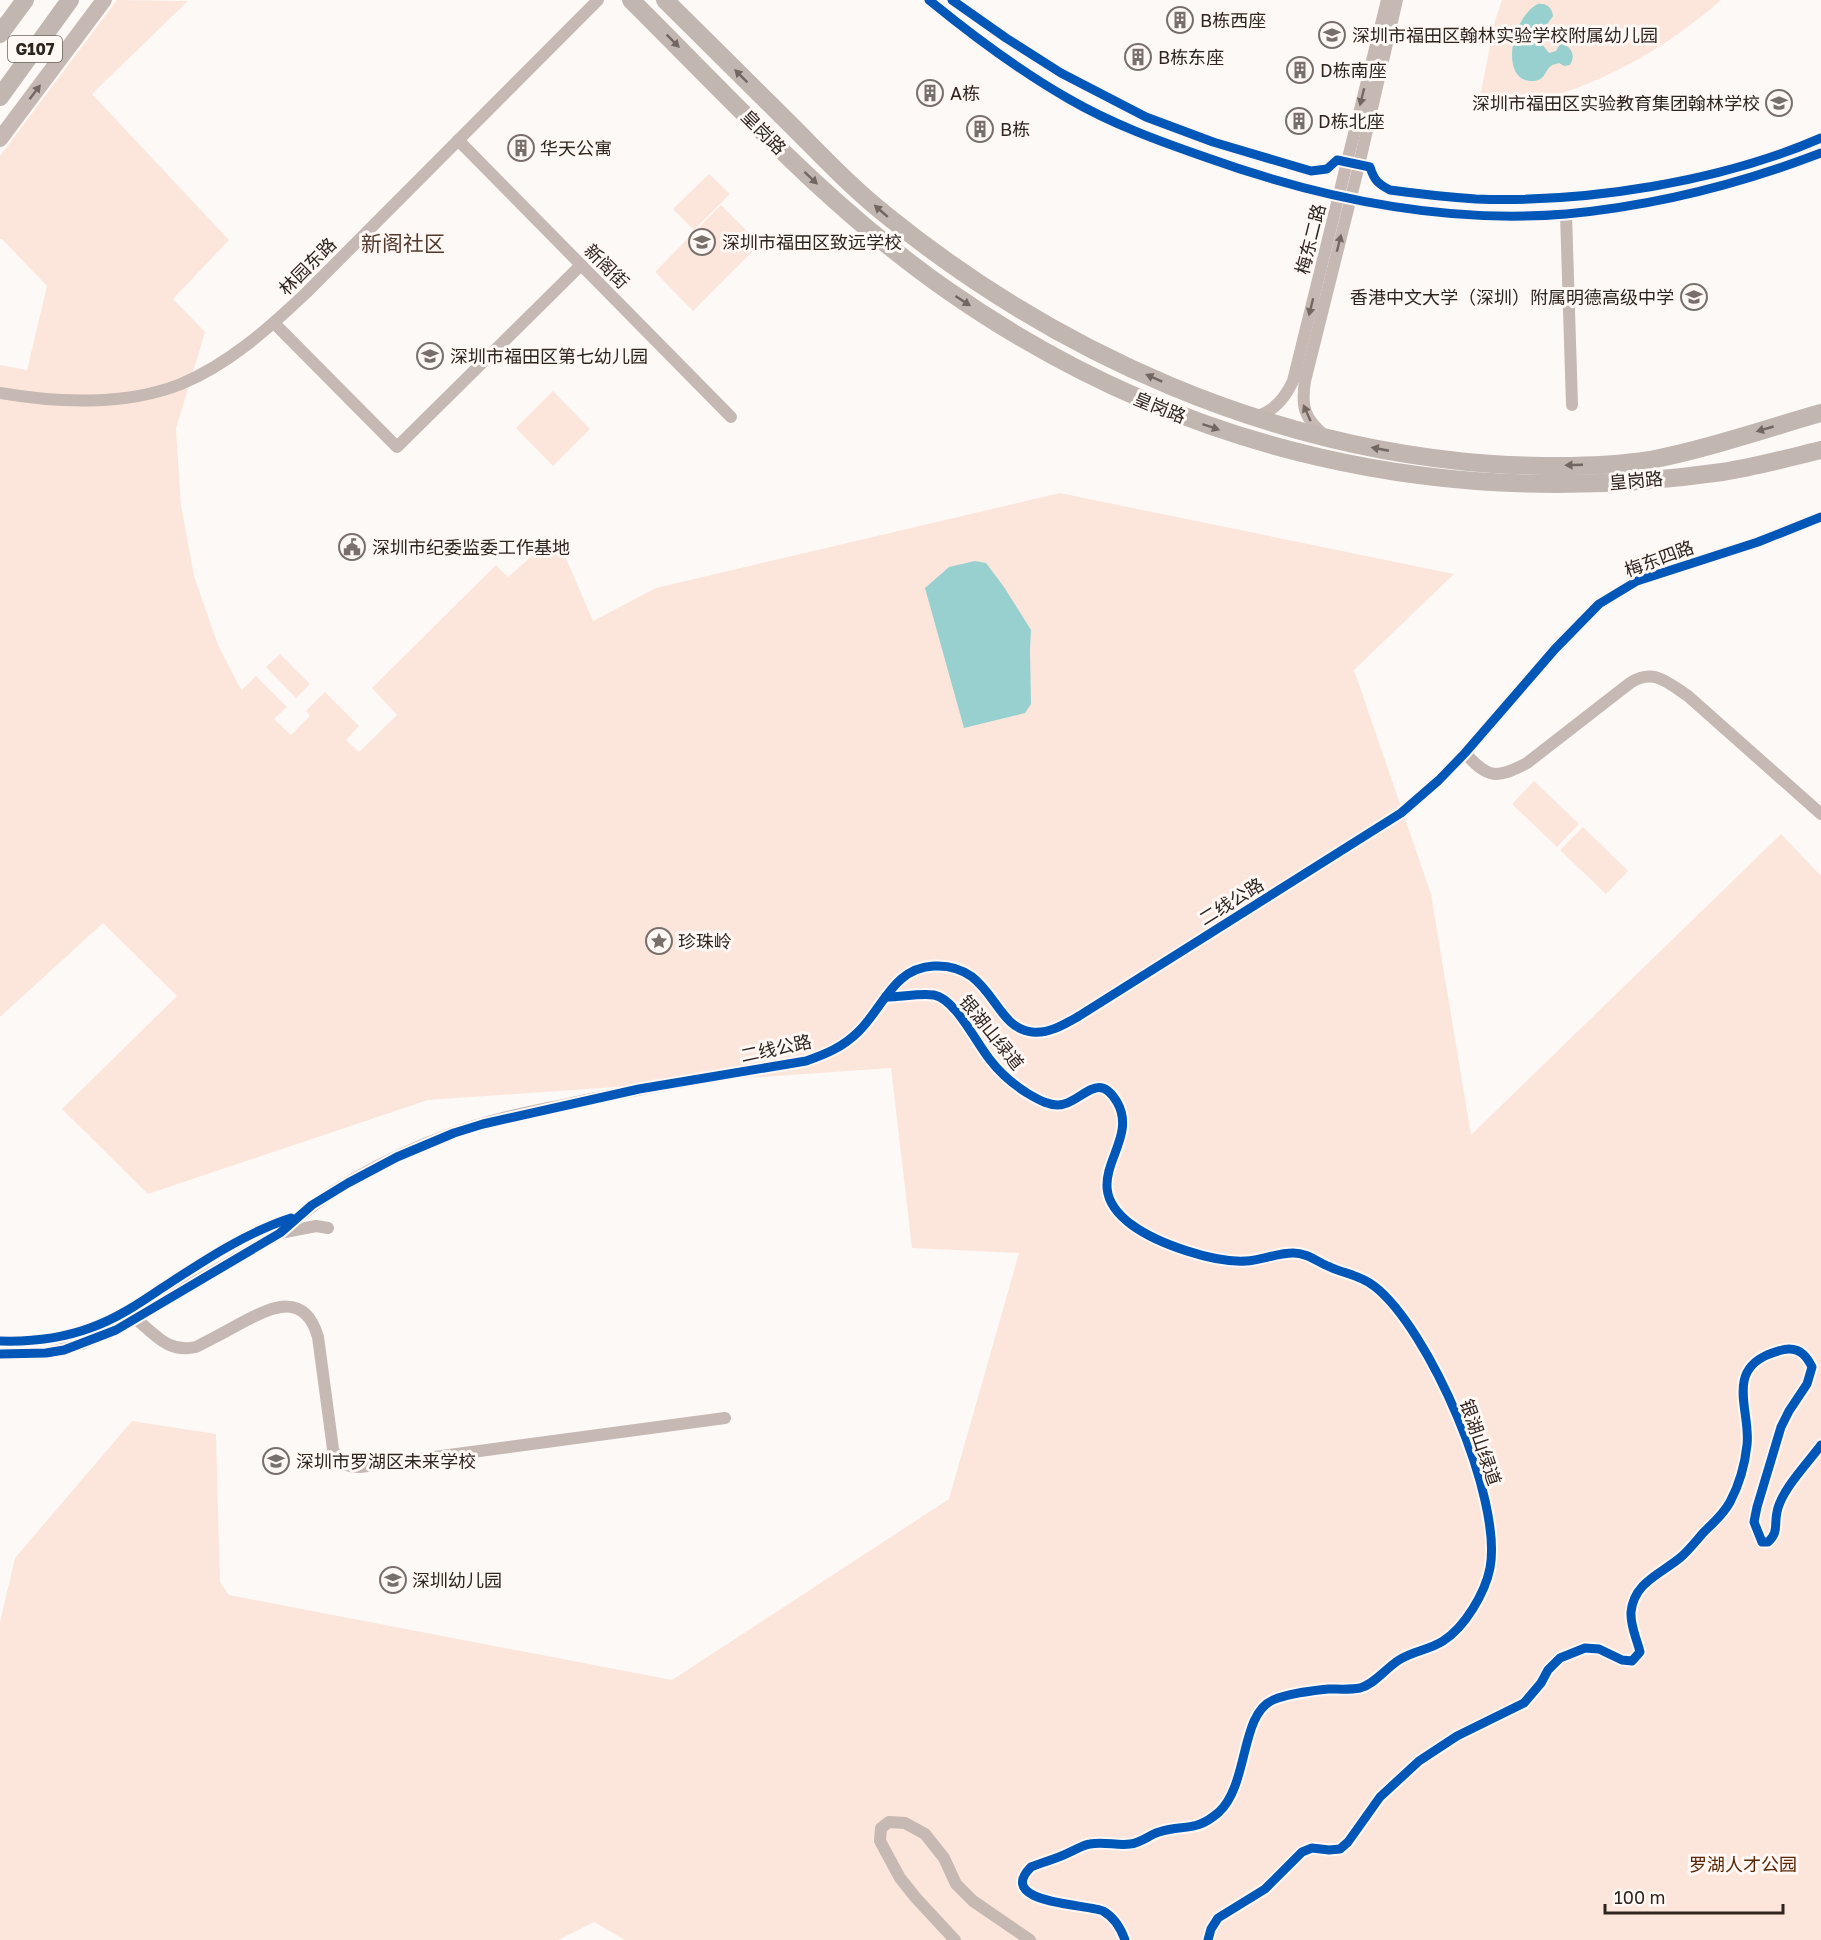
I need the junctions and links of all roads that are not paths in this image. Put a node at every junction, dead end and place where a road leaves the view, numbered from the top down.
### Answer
1 (18, 0) edge
2 (25, 0) edge
3 (70, 0) edge
4 (104, 0) edge
5 (598, 0) edge
6 (631, 0) edge
7 (664, 0) edge
8 (929, 0) edge
9 (1387, 0) edge
10 (1397, 0) edge
11 (0, 18) edge
12 (0, 34) edge
13 (0, 97) edge
14 (0, 139) edge
15 (458, 140) junction
16 (1821, 153) edge
17 (1338, 196) junction
18 (1351, 198) junction
19 (1566, 214) junction
20 (581, 265) junction
21 (274, 323) junction
22 (0, 393) edge
23 (1572, 405) dead end
24 (1821, 413) edge
25 (731, 417) dead end
26 (1251, 417) junction
27 (1328, 438) junction
28 (1821, 450) edge
29 (1821, 518) edge
30 (1465, 753) junction
31 (1821, 814) edge
32 (328, 1228) dead end
33 (280, 1233) junction
34 (136, 1319) junction
35 (0, 1354) edge
36 (725, 1418) dead end
37 (955, 1940) edge
38 (1029, 1940) edge

1 - 11 main road
2 - 12 highway, G107
3 - 13 highway, G107
14 -> 4 main road
5 - 15 street, 林园东路
6 -> 28 highway, 皇岗路
26 -> 7 highway, 皇岗路
8 - 17 street
9 -> 17 street, 梅东二路
10 - 18 street, 梅东二路
15 - 20 street, 新阁街
15 - 21 street, 林园东路
16 - 19 street
17 - 18 street
17 -> 26 street, 梅东二路
18 - 19 street
27 -> 18 street, 梅东二路
19 - 23 street
20 - 21 street
20 - 25 street, 新阁街
21 - 22 street, 林园东路
24 -> 27 highway, 皇岗路
26 - 27 highway, 皇岗路
29 - 30 street, 梅东四路
30 - 31 street
30 - 33 street, 二线公路
32 - 33 street
33 - 34 street
34 - 35 street
34 - 36 street
37 - 38 street

